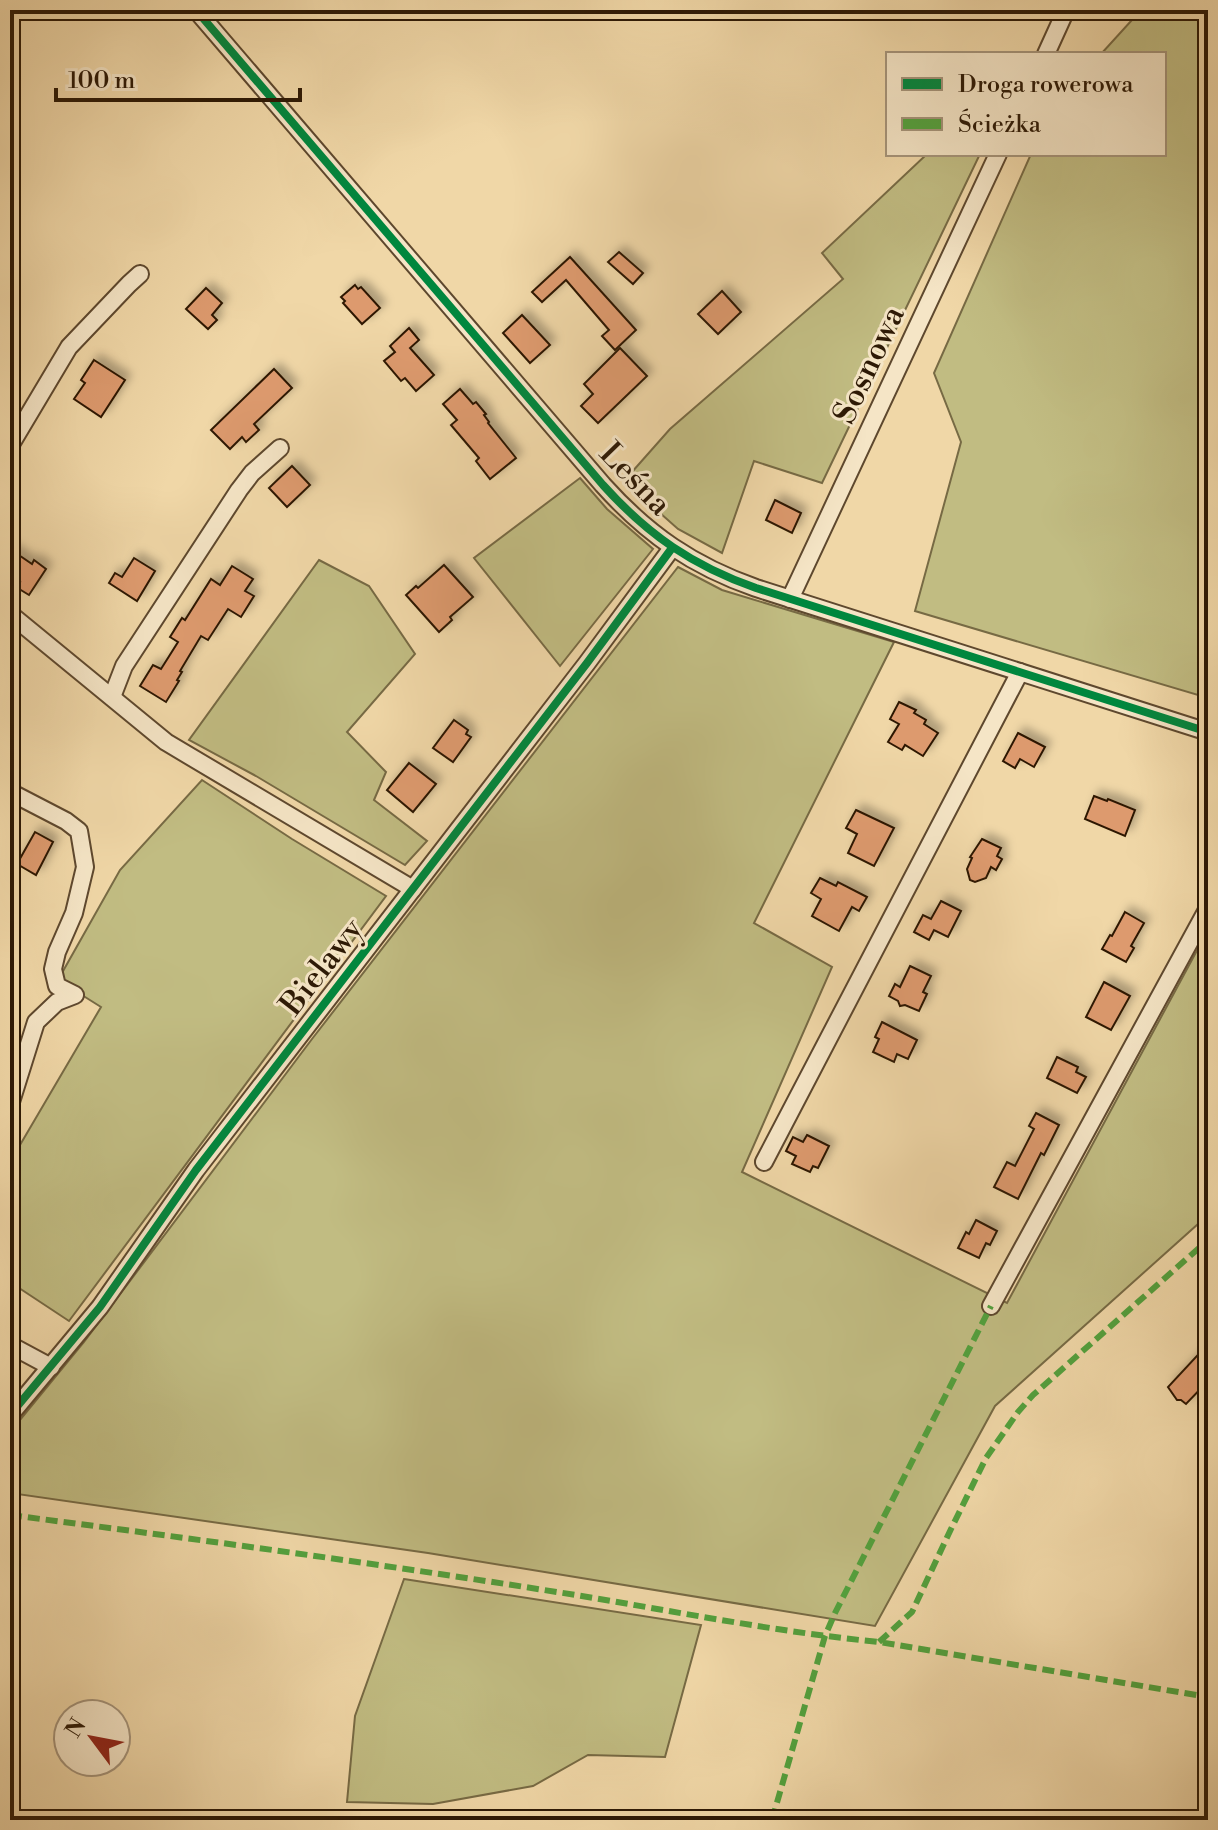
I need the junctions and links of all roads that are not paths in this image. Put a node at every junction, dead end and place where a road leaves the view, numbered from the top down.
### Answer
1 (196, 10) edge
2 (1066, 10) edge
3 (1047, 52) edge
4 (997, 156) edge
5 (140, 274) dead end
6 (10, 446) edge
7 (280, 448) dead end
8 (672, 548) junction
9 (790, 599) junction
10 (10, 614) edge
11 (1020, 672) junction
12 (112, 697) junction
13 (1208, 732) edge
14 (10, 792) edge
15 (413, 889) junction
16 (1208, 908) edge
17 (10, 1105) edge
18 (764, 1162) dead end
19 (991, 1306) dead end
20 (10, 1345) edge
21 (51, 1367) junction
22 (10, 1415) edge

1 - 8 street, Leśna
2 - 3 street
4 - 9 street, Sosnowa
5 - 6 street
7 - 12 street
8 - 9 street, Leśna
8 - 15 street, Bielawy
9 - 11 street, Leśna
10 - 12 street
11 - 13 street, Leśna
11 - 18 street
12 - 15 street
14 - 17 street
15 - 21 street, Bielawy
16 - 19 street
20 - 21 street
21 - 22 street, Bielawy

